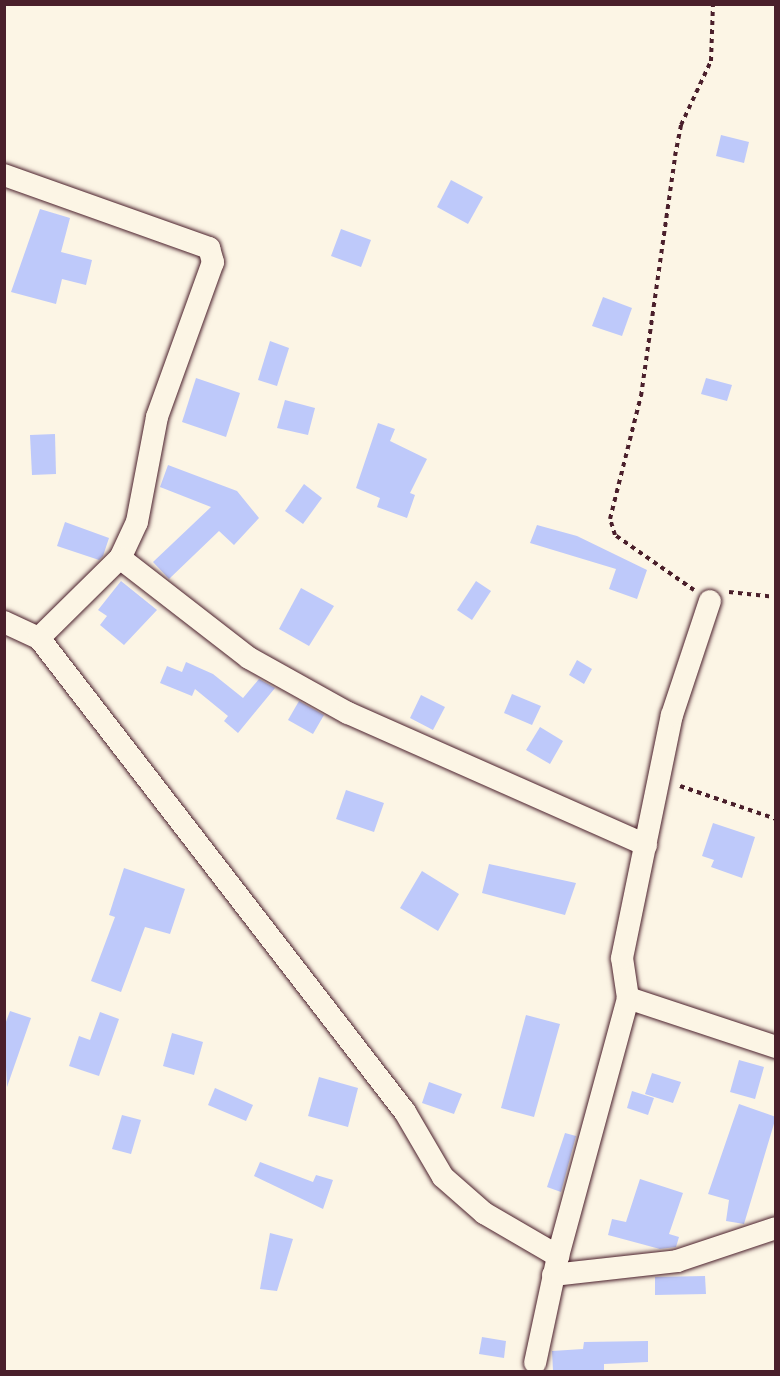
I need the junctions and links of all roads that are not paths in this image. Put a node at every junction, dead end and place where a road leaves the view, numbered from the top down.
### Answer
1 (4, 175) edge
2 (120, 558) junction
3 (710, 601) road end
4 (4, 622) edge
5 (39, 638) junction
6 (645, 845) junction
7 (628, 998) junction
8 (776, 1047) edge
9 (776, 1228) edge
10 (555, 1265) junction
11 (534, 1363) dead end

1 - 2 street
2 - 5 street
2 - 6 street
3 - 6 street
4 - 5 street
5 - 10 street
6 - 7 street
7 - 8 street
7 - 10 street
9 - 10 street
10 - 11 street

